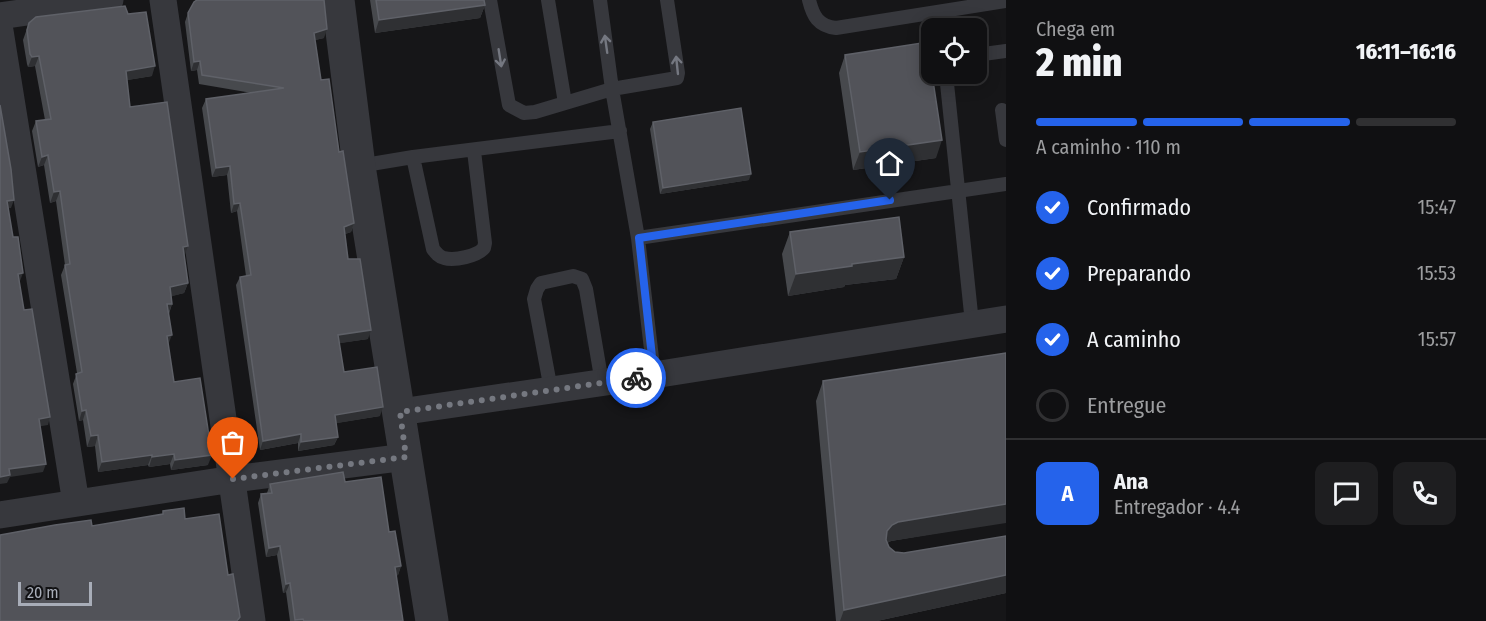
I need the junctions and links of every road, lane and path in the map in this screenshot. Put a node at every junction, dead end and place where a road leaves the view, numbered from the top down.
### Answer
1 (110, 0) edge
2 (163, 0) edge
3 (338, 0) edge
4 (490, 0) edge
5 (548, 0) edge
6 (600, 0) edge
7 (667, 0) edge
8 (809, 0) edge
9 (1006, 1) edge
10 (0, 16) edge
11 (0, 31) edge
12 (1006, 51) edge
13 (987, 54) edge
14 (947, 84) edge
15 (612, 89) junction
16 (565, 103) junction
17 (1002, 110) dead end
18 (620, 131) junction
19 (1006, 140) edge
20 (474, 151) junction
21 (413, 157) junction
22 (359, 166) junction
23 (1006, 184) edge
24 (958, 190) junction
25 (639, 238) junction
26 (1006, 319) edge
27 (972, 323) junction
28 (654, 375) junction
29 (602, 383) junction
30 (551, 390) junction
31 (400, 412) junction
32 (406, 457) junction
33 (233, 479) junction
34 (76, 503) junction
35 (0, 515) edge
36 (252, 621) edge
37 (432, 621) edge

1 - 10 street
2 - 33 street
3 - 22 street
4 -> 16 lane
5 - 16 lane
15 -> 6 lane
15 -> 7 lane
8 - 9 lane
11 - 34 street
12 - 13 lane
14 - 24 lane
15 - 16 lane
15 - 18 lane
17 - 19 lane
18 - 20 lane
18 - 25 lane
20 - 21 lane
20 - 21 lane
21 - 22 lane
22 - 31 street
23 - 24 lane
24 - 25 lane
24 - 27 lane
25 - 28 lane
26 - 27 street
27 - 28 street
28 - 29 street
29 - 30 street
29 - 30 lane
30 - 31 street
31 - 32 street
32 - 33 street
32 - 37 street
33 - 34 street
33 - 36 street
34 - 35 street

